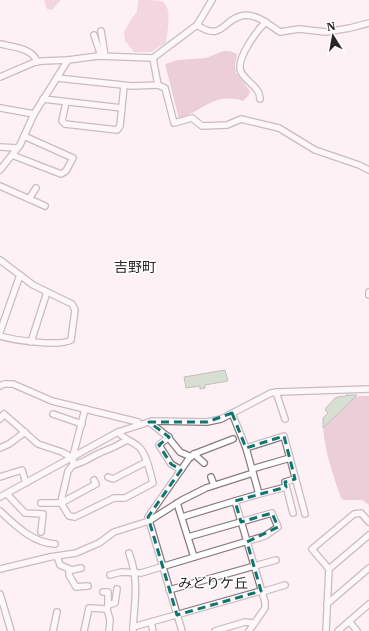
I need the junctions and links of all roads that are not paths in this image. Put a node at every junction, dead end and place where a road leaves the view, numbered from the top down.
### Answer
1 (212, 0) edge
2 (266, 22) junction
3 (369, 23) edge
4 (197, 25) junction
5 (101, 31) dead end
6 (94, 36) dead end
7 (0, 44) edge
8 (103, 56) junction
9 (153, 58) junction
10 (68, 60) junction
11 (37, 62) junction
12 (0, 76) edge
13 (57, 78) junction
14 (158, 85) junction
15 (124, 86) junction
16 (43, 99) junction
17 (260, 99) dead end
18 (66, 102) junction
19 (0, 108) edge
20 (122, 108) junction
21 (34, 114) junction
22 (24, 136) junction
23 (0, 147) edge
24 (18, 148) junction
25 (12, 155) junction
26 (0, 170) edge
27 (369, 170) edge
28 (0, 186) edge
29 (36, 188) dead end
30 (29, 199) junction
31 (45, 206) dead end
32 (0, 260) edge
33 (20, 276) junction
34 (47, 292) junction
35 (0, 332) edge
36 (0, 336) edge
37 (31, 342) junction
38 (0, 386) edge
39 (369, 390) edge
40 (276, 392) junction
41 (85, 409) junction
42 (232, 413) junction
43 (53, 414) dead end
44 (0, 419) edge
45 (285, 419) dead end
46 (149, 422) junction
47 (82, 424) junction
48 (140, 425) junction
49 (25, 432) junction
50 (118, 432) junction
51 (169, 437) junction
52 (233, 439) dead end
53 (128, 440) junction
54 (0, 448) edge
55 (246, 448) junction
56 (72, 456) junction
57 (193, 456) junction
58 (290, 458) junction
59 (146, 462) junction
60 (204, 463) dead end
61 (73, 465) junction
62 (181, 470) junction
63 (252, 471) junction
64 (0, 477) edge
65 (108, 477) dead end
66 (211, 477) dead end
67 (296, 479) junction
68 (94, 480) dead end
69 (26, 482) junction
70 (214, 485) junction
71 (286, 487) junction
72 (6, 494) junction
73 (259, 494) junction
74 (0, 497) edge
75 (235, 501) junction
76 (41, 503) dead end
77 (62, 503) junction
78 (177, 503) junction
79 (0, 511) edge
80 (293, 513) dead end
81 (305, 514) dead end
82 (182, 516) junction
83 (149, 521) junction
84 (241, 522) junction
85 (369, 522) edge
86 (41, 532) dead end
87 (369, 534) edge
88 (188, 537) junction
89 (247, 542) junction
90 (55, 544) dead end
91 (129, 553) dead end
92 (57, 556) junction
93 (194, 557) junction
94 (276, 560) dead end
95 (162, 566) junction
96 (254, 566) junction
97 (81, 568) dead end
98 (369, 568) edge
99 (0, 569) edge
100 (329, 569) junction
101 (69, 570) junction
102 (136, 573) junction
103 (110, 575) dead end
104 (285, 585) dead end
105 (88, 586) dead end
106 (117, 589) dead end
107 (169, 590) junction
108 (261, 591) junction
109 (103, 592) dead end
110 (0, 594) edge
111 (327, 604) junction
112 (369, 604) edge
113 (107, 607) junction
114 (57, 612) dead end
115 (177, 615) junction
116 (349, 621) junction
117 (151, 622) junction
118 (253, 623) junction
119 (133, 629) edge
120 (11, 631) edge
121 (53, 631) edge
122 (84, 631) edge
123 (109, 631) edge
124 (153, 631) edge
125 (182, 631) edge
126 (215, 631) edge
127 (249, 631) edge
128 (326, 631) edge
129 (338, 631) edge
130 (357, 631) edge

1 - 4 street
2 - 3 street
2 - 4 street
2 - 17 street
4 - 9 street
5 - 8 street
6 - 8 street
7 - 11 street
8 - 9 street
8 - 10 street
9 - 14 street
10 - 11 street
10 - 13 street
11 - 12 street
13 - 15 street
13 - 16 street
14 - 15 street
14 - 27 street
15 - 20 street
16 - 18 street
16 - 21 street
18 - 20 street
18 - 20 street
19 - 21 street
21 - 22 street
22 - 24 street
22 - 25 street
23 - 24 street
24 - 25 street
25 - 26 street
28 - 30 street
29 - 30 street
30 - 31 street
32 - 33 street
33 - 34 street
33 - 35 street
34 - 37 street
34 - 37 street
36 - 37 street
38 - 41 street
39 - 40 street
40 - 42 street
40 - 45 street
41 - 47 street
41 - 48 street
42 - 46 street
42 - 55 street
43 - 47 street
44 - 49 street
46 - 48 street
46 - 51 street
47 - 56 street
48 - 50 street
49 - 54 street
49 - 56 street
50 - 53 street
50 - 56 street
51 - 57 street
51 - 62 street
52 - 57 street
53 - 59 street
53 - 61 street
55 - 58 street
55 - 63 street
56 - 61 street
56 - 69 street
57 - 60 street
57 - 62 street
58 - 63 street
58 - 67 street
59 - 65 street
59 - 77 street
61 - 77 street
62 - 83 street
63 - 70 street
63 - 73 street
64 - 69 street
66 - 70 street
67 - 71 street
67 - 81 street
68 - 77 street
69 - 72 street
70 - 78 street
71 - 73 street
71 - 80 street
72 - 74 street
72 - 86 street
73 - 75 street
75 - 82 street
75 - 84 street
76 - 77 street
78 - 82 street
78 - 83 street
79 - 90 street
82 - 88 street
83 - 92 street
83 - 95 street
84 - 88 street
84 - 89 street
84 - 89 street
85 - 100 street
87 - 100 street
88 - 93 street
89 - 93 street
89 - 96 street
91 - 102 street
92 - 99 street
92 - 101 street
93 - 95 street
94 - 96 street
95 - 102 street
95 - 107 street
96 - 107 street
96 - 108 street
97 - 101 street
98 - 111 street
100 - 111 street
101 - 105 street
102 - 103 street
102 - 119 street
104 - 108 street
106 - 113 street
107 - 115 street
108 - 115 street
108 - 118 street
109 - 113 street
110 - 120 street
111 - 128 street
112 - 116 street
113 - 122 street
113 - 123 street
114 - 121 street
115 - 117 street
115 - 125 street
116 - 129 street
116 - 130 street
117 - 119 street
117 - 124 street
118 - 126 street
118 - 127 street

